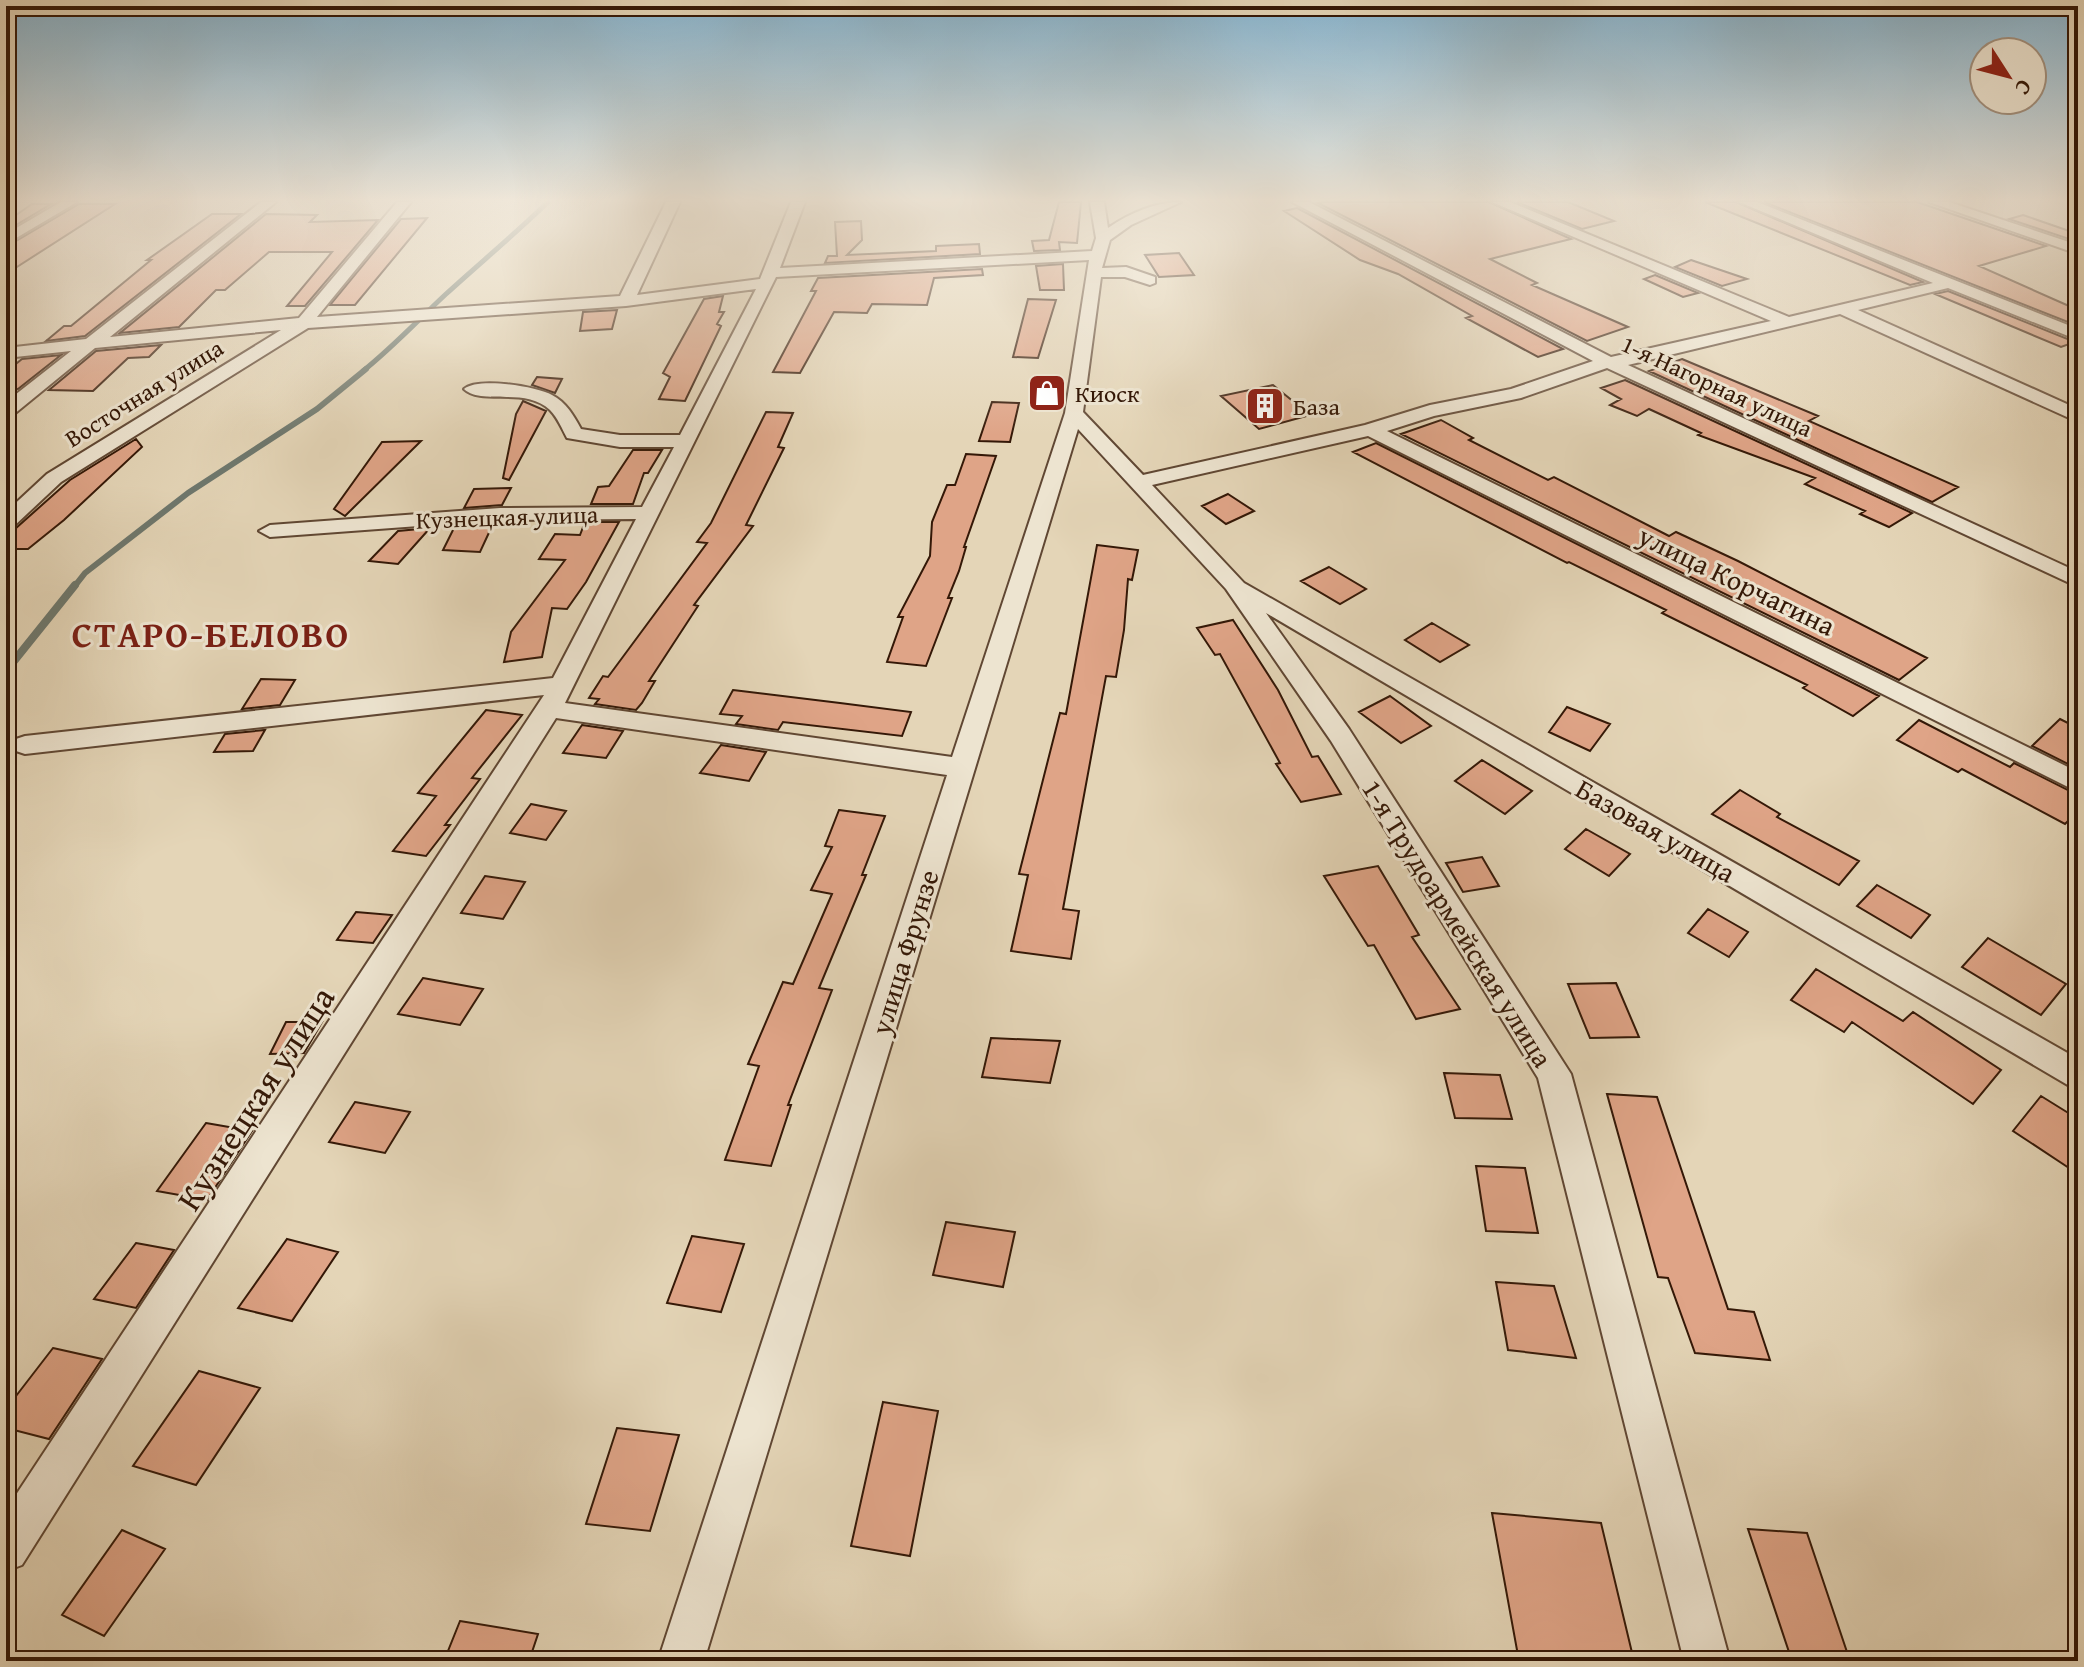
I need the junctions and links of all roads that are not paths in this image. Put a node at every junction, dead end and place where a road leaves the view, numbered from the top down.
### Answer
1 (170, 280) edge
2 (340, 280) edge
3 (636, 280) edge
4 (763, 280) edge
5 (768, 280) edge
6 (1099, 280) edge
7 (1449, 280) edge
8 (1686, 280) edge
9 (1943, 280) edge
10 (1951, 283) junction
11 (626, 301) junction
12 (1844, 310) junction
13 (304, 323) junction
14 (1790, 323) junction
15 (2078, 335) edge
16 (86, 346) junction
17 (6, 353) edge
18 (1608, 362) junction
19 (473, 389) dead end
20 (6, 411) edge
21 (1074, 413) junction
22 (2078, 416) edge
23 (1370, 430) junction
24 (687, 441) junction
25 (1139, 482) junction
26 (649, 513) junction
27 (6, 523) edge
28 (270, 531) dead end
29 (2078, 580) edge
30 (1234, 584) junction
31 (555, 697) junction
32 (25, 745) dead end
33 (962, 768) junction
34 (2078, 783) edge
35 (2078, 1076) edge
36 (6, 1549) edge
37 (681, 1661) edge
38 (1707, 1661) edge

1 - 16 street
2 - 13 street, Восточная улица
3 - 11 street
4 - 11 street
5 - 24 street, Кузнецкая улица
6 - 21 street, улица Фрунзе
7 - 18 street, 1-я Нагорная улица
8 - 14 street
9 - 10 street
10 - 12 street
10 - 15 street
11 - 13 street
12 - 14 street
12 - 22 street
13 - 16 street
13 - 27 street, Восточная улица
14 - 18 street
16 - 17 street
16 - 20 street
18 - 23 street
18 - 29 street, 1-я Нагорная улица
19 - 24 street
21 - 25 street, 1-я Трудоармейская улица
21 - 33 street, улица Фрунзе
23 - 25 street
23 - 34 street, улица Корчагина
24 - 26 street, Кузнецкая улица
25 - 30 street, 1-я Трудоармейская улица
26 - 28 street, Кузнецкая улица
26 - 31 street, Кузнецкая улица
30 - 35 street, Базовая улица
30 - 38 street, 1-я Трудоармейская улица
31 - 32 street
31 - 33 street
31 - 36 street, Кузнецкая улица
33 - 37 street, улица Фрунзе

